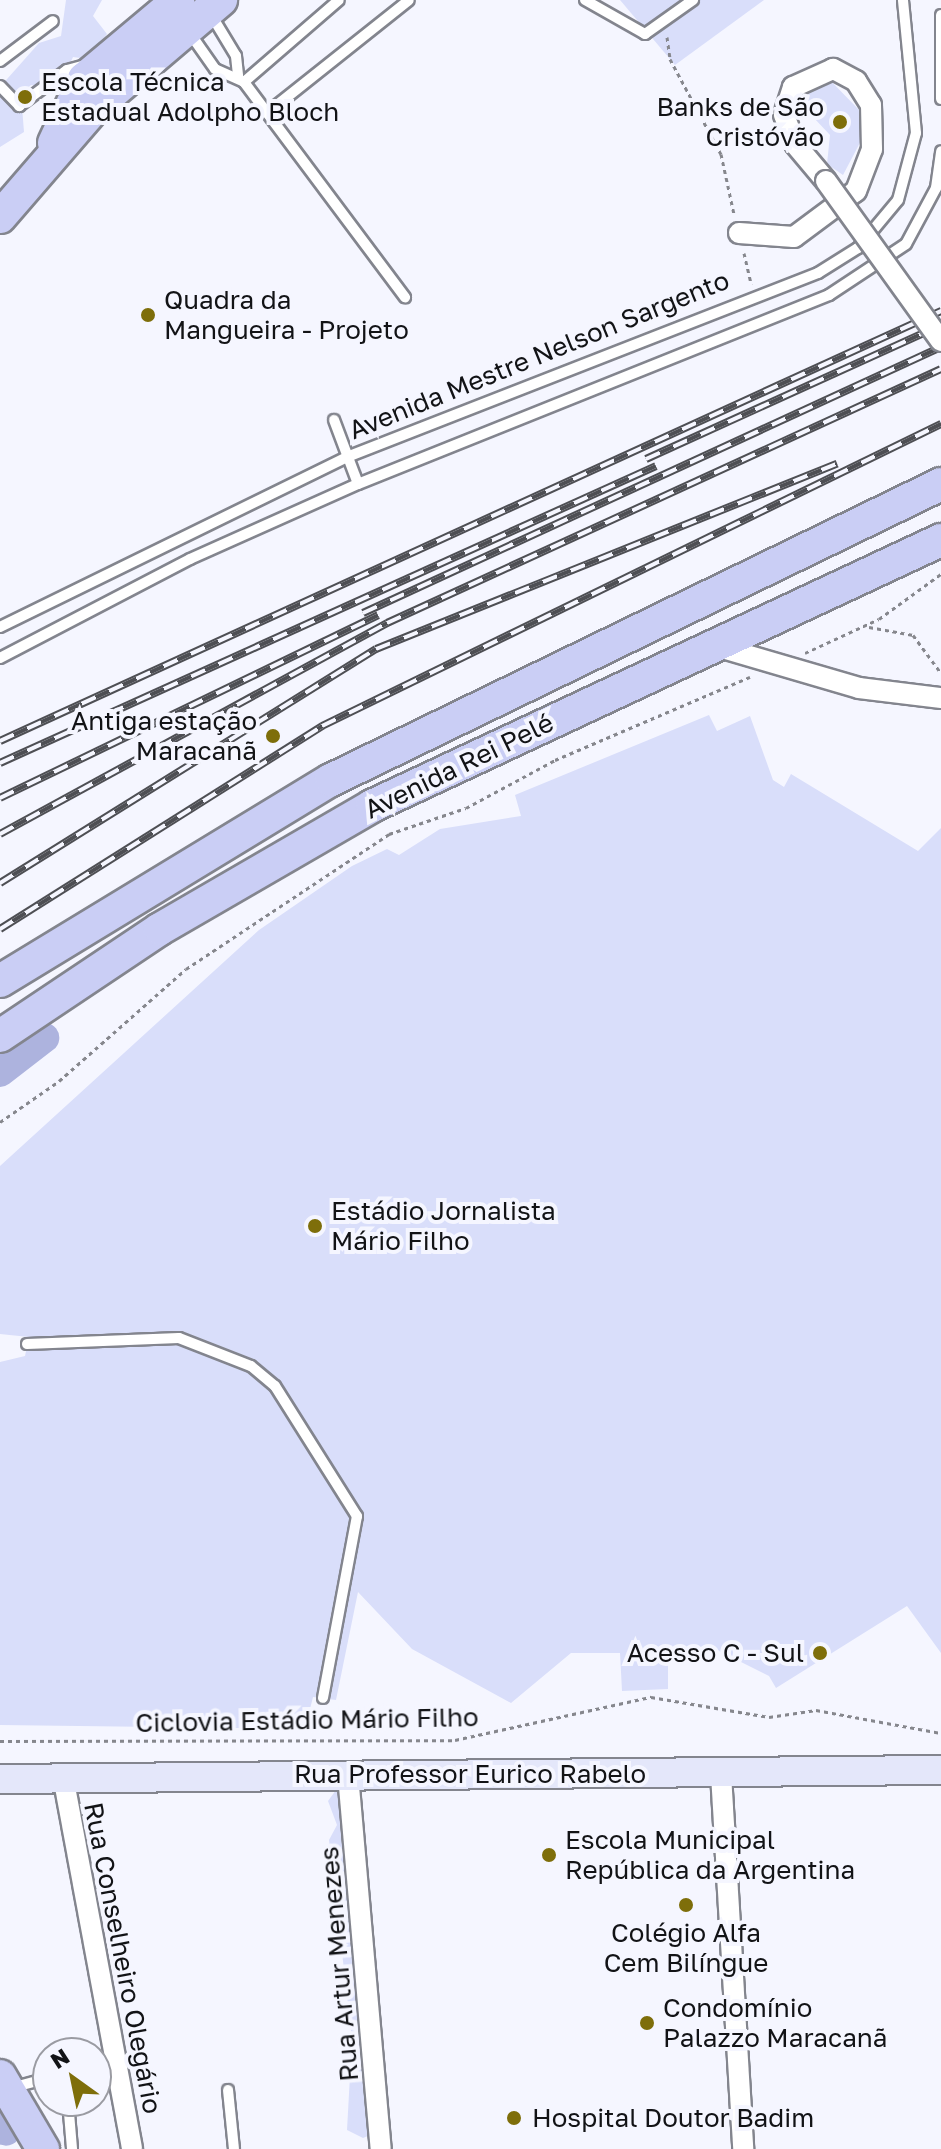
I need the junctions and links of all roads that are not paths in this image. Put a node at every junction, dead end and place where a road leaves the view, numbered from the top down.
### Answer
1 (339, 0) edge
2 (409, 0) edge
3 (585, 0) edge
4 (693, 0) edge
5 (903, 0) edge
6 (199, 10) edge
7 (53, 21) dead end
8 (940, 22) edge
9 (939, 40) edge
10 (0, 61) edge
11 (96, 67) junction
12 (241, 79) junction
13 (0, 86) edge
14 (941, 99) edge
15 (267, 113) junction
16 (941, 151) edge
17 (50, 153) junction
18 (10, 190) edge
19 (0, 217) edge
20 (739, 233) road end
21 (405, 297) dead end
22 (941, 341) edge
23 (334, 420) dead end
24 (347, 457) junction
25 (358, 484) junction
26 (941, 484) edge
27 (941, 540) edge
28 (0, 627) edge
29 (712, 645) junction
30 (0, 658) edge
31 (941, 698) edge
32 (191, 866) junction
33 (180, 917) junction
34 (0, 981) edge
35 (0, 1036) edge
36 (27, 1344) dead end
37 (323, 1698) dead end
38 (941, 1770) edge
39 (721, 1774) junction
40 (348, 1775) junction
41 (63, 1776) junction
42 (0, 1779) edge
43 (32, 2080) edge
44 (4, 2083) edge
45 (228, 2090) dead end
46 (69, 2117) edge
47 (43, 2149) edge
48 (72, 2149) edge
49 (132, 2149) edge
50 (234, 2149) edge
51 (381, 2149) edge
52 (743, 2149) edge

1 - 12 lane
2 - 15 lane
3 - 4 lane
5 - 24 lane, Avenida Mestre Nelson Sargento
6 - 11 main road
6 - 12 lane
6 - 12 lane
6 - 17 main road
7 - 10 lane
8 - 9 lane
9 - 14 lane
11 - 13 lane
11 - 17 main road
12 - 15 lane
15 - 21 lane
16 - 25 lane, Avenida Mestre Nelson Sargento
17 - 18 main road
18 - 19 main road
20 - 22 street, bridge
23 - 24 lane
24 - 25 lane
24 - 28 lane, Avenida Mestre Nelson Sargento
25 - 30 lane, Avenida Mestre Nelson Sargento
26 - 32 main road, Avenida Rei Pelé
27 - 29 main road, Avenida Rei Pelé
29 - 31 street
29 - 33 main road, Avenida Rei Pelé
32 - 33 main road
32 - 34 main road, Avenida Rei Pelé
33 - 35 main road, Avenida Rei Pelé
36 - 37 lane
38 - 39 street, Rua Professor Eurico Rabelo
39 - 40 street, Rua Professor Eurico Rabelo
39 - 52 street
40 - 41 street, Rua Professor Eurico Rabelo
40 - 51 street, Rua Artur Menezes
41 - 42 street, Rua Professor Eurico Rabelo
41 - 49 street, Rua Conselheiro Olegário
43 - 44 lane
44 - 47 main road
45 - 50 lane
46 - 48 lane

